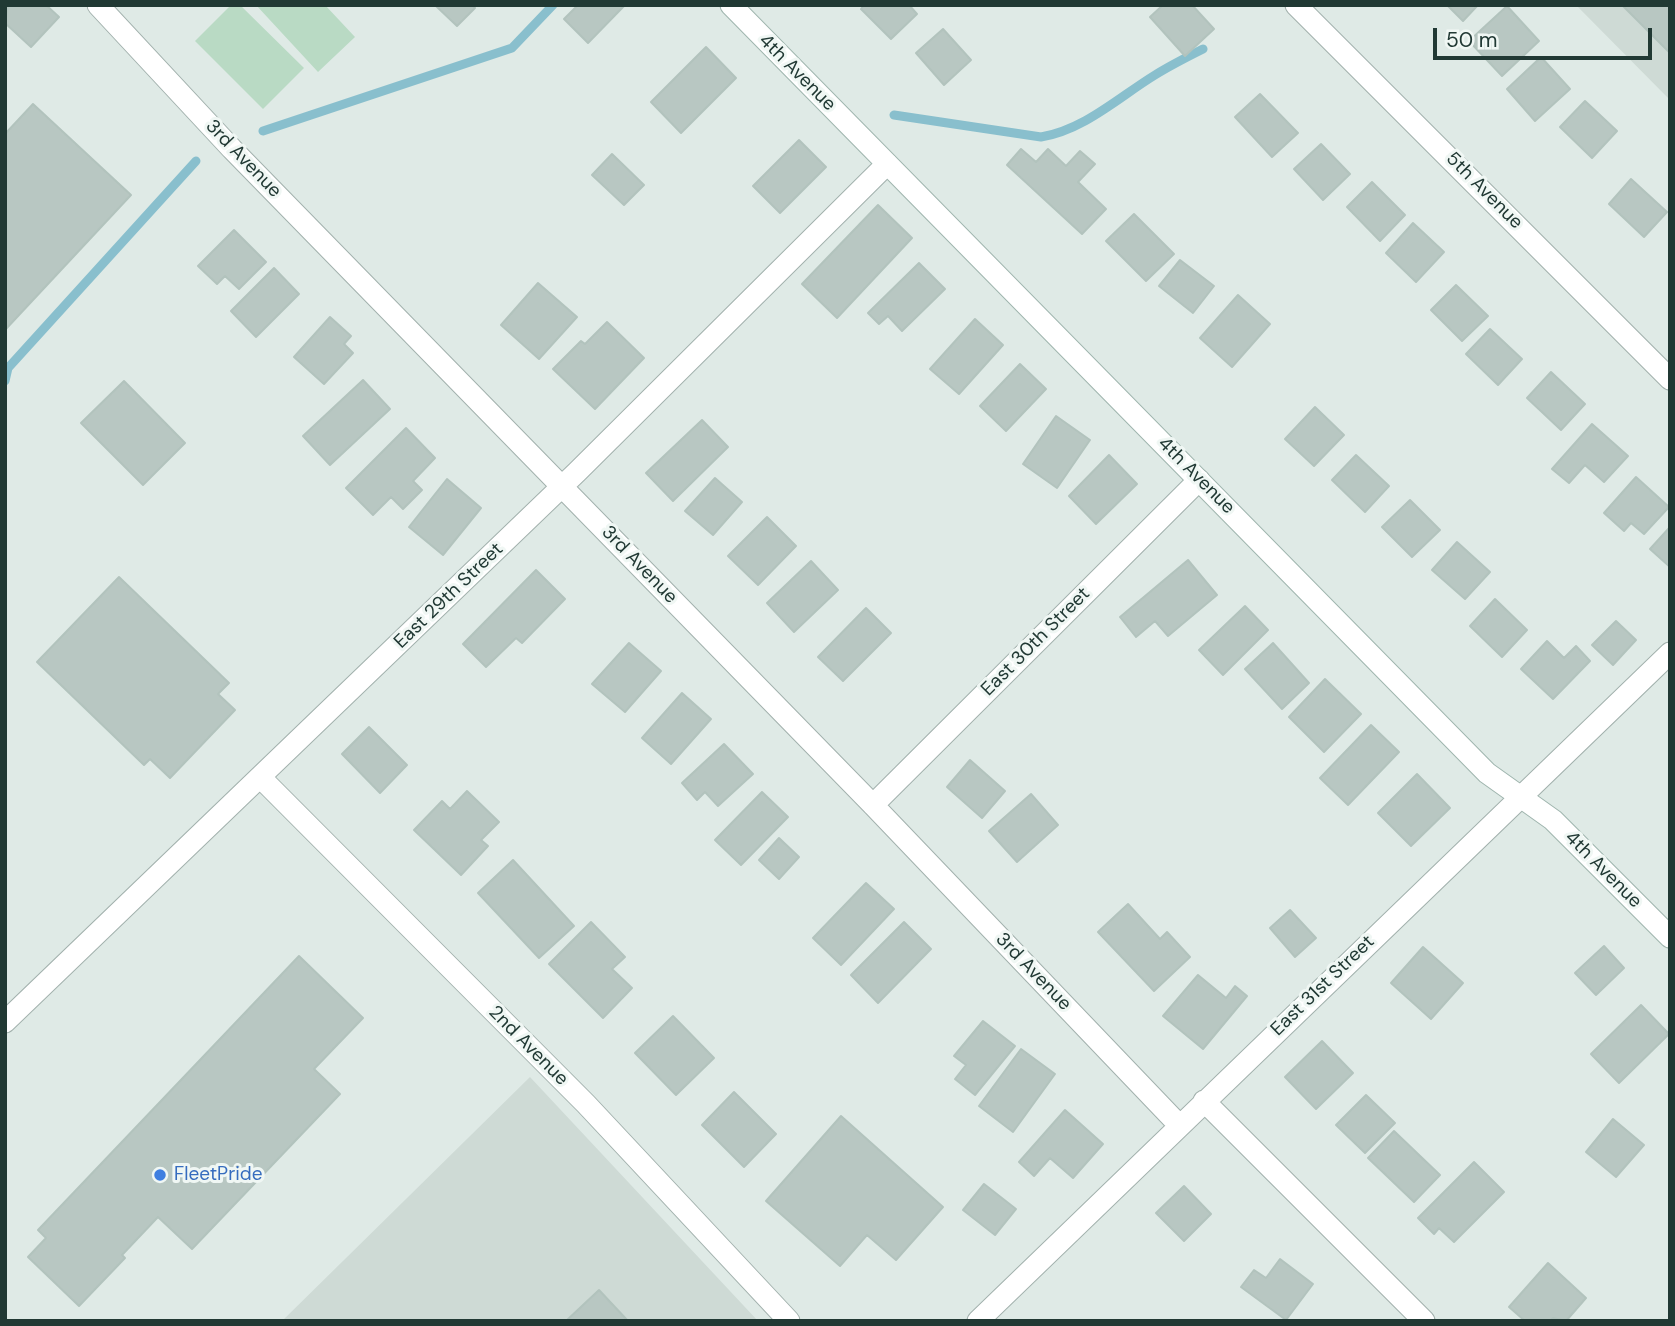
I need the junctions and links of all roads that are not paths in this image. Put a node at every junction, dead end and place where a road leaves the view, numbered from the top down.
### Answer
1 (98, 5) edge
2 (731, 5) edge
3 (1296, 5) edge
4 (887, 164) junction
5 (1670, 379) edge
6 (1199, 480) junction
7 (563, 486) junction
8 (1670, 653) edge
9 (260, 777) junction
10 (1519, 795) junction
11 (873, 805) junction
12 (1670, 937) edge
13 (5, 1022) edge
14 (1204, 1101) junction
15 (1180, 1125) junction
16 (789, 1321) edge
17 (978, 1321) edge
18 (1424, 1321) edge

1 - 7 street, 3rd Avenue
2 - 4 street, 4th Avenue
3 - 5 street, 5th Avenue
4 - 6 street, 4th Avenue
4 - 7 street, East 29th Street
6 - 10 street, 4th Avenue
6 - 11 street, East 30th Street
7 - 9 street, East 29th Street
7 - 11 street, 3rd Avenue
8 - 10 street, East 31st Street
9 - 13 street, East 29th Street
9 - 16 street, 2nd Avenue
10 - 12 street, 4th Avenue
10 - 14 street, East 31st Street
11 - 15 street, 3rd Avenue
14 - 15 street, East 31st Street
14 - 18 street
15 - 17 street, East 31st Street

